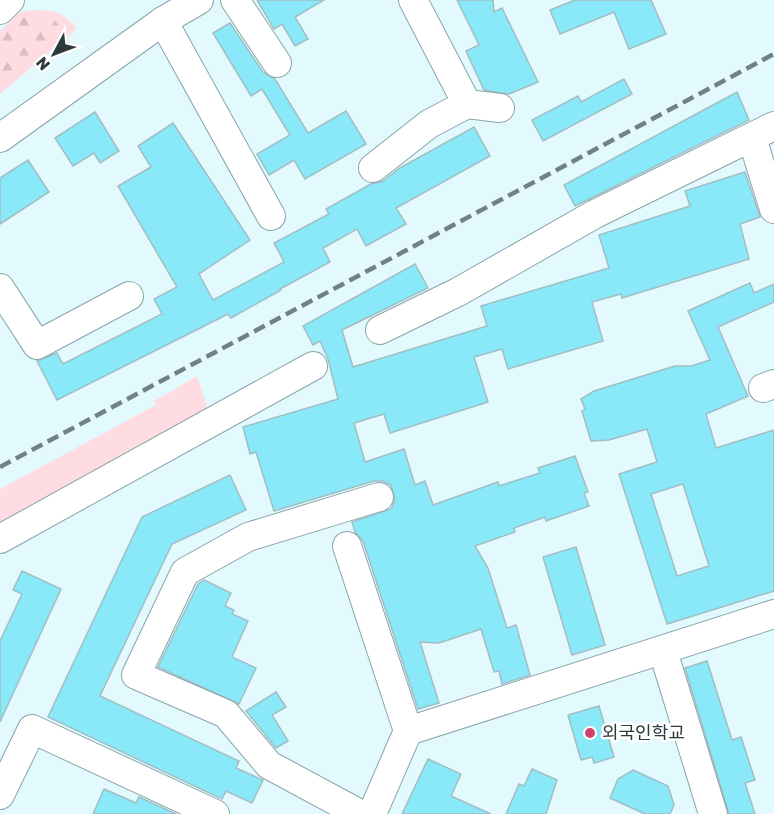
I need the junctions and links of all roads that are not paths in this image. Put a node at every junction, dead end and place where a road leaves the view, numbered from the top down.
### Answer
1 (10, 0) edge
2 (199, 0) edge
3 (235, 0) edge
4 (413, 0) edge
5 (0, 10) edge
6 (164, 21) junction
7 (277, 63) dead end
8 (467, 104) junction
9 (500, 108) dead end
10 (763, 132) edge
11 (0, 138) edge
12 (373, 168) dead end
13 (774, 209) edge
14 (271, 216) dead end
15 (0, 288) edge
16 (129, 296) dead end
17 (380, 330) dead end
18 (313, 366) dead end
19 (379, 497) dead end
20 (0, 539) edge
21 (347, 546) dead end
22 (774, 614) edge
23 (663, 651) junction
24 (408, 731) junction
25 (0, 795) edge
26 (214, 814) edge
27 (360, 814) edge
28 (372, 814) edge
29 (713, 814) edge

1 - 5 street
2 - 6 street
3 - 7 street
4 - 8 street
6 - 11 street
6 - 14 street
8 - 9 street
8 - 12 street
10 - 13 street
10 - 17 street
15 - 16 street
18 - 20 street
19 - 27 street
21 - 24 street
22 - 23 street
23 - 24 street
23 - 29 street
24 - 28 street
25 - 26 street

